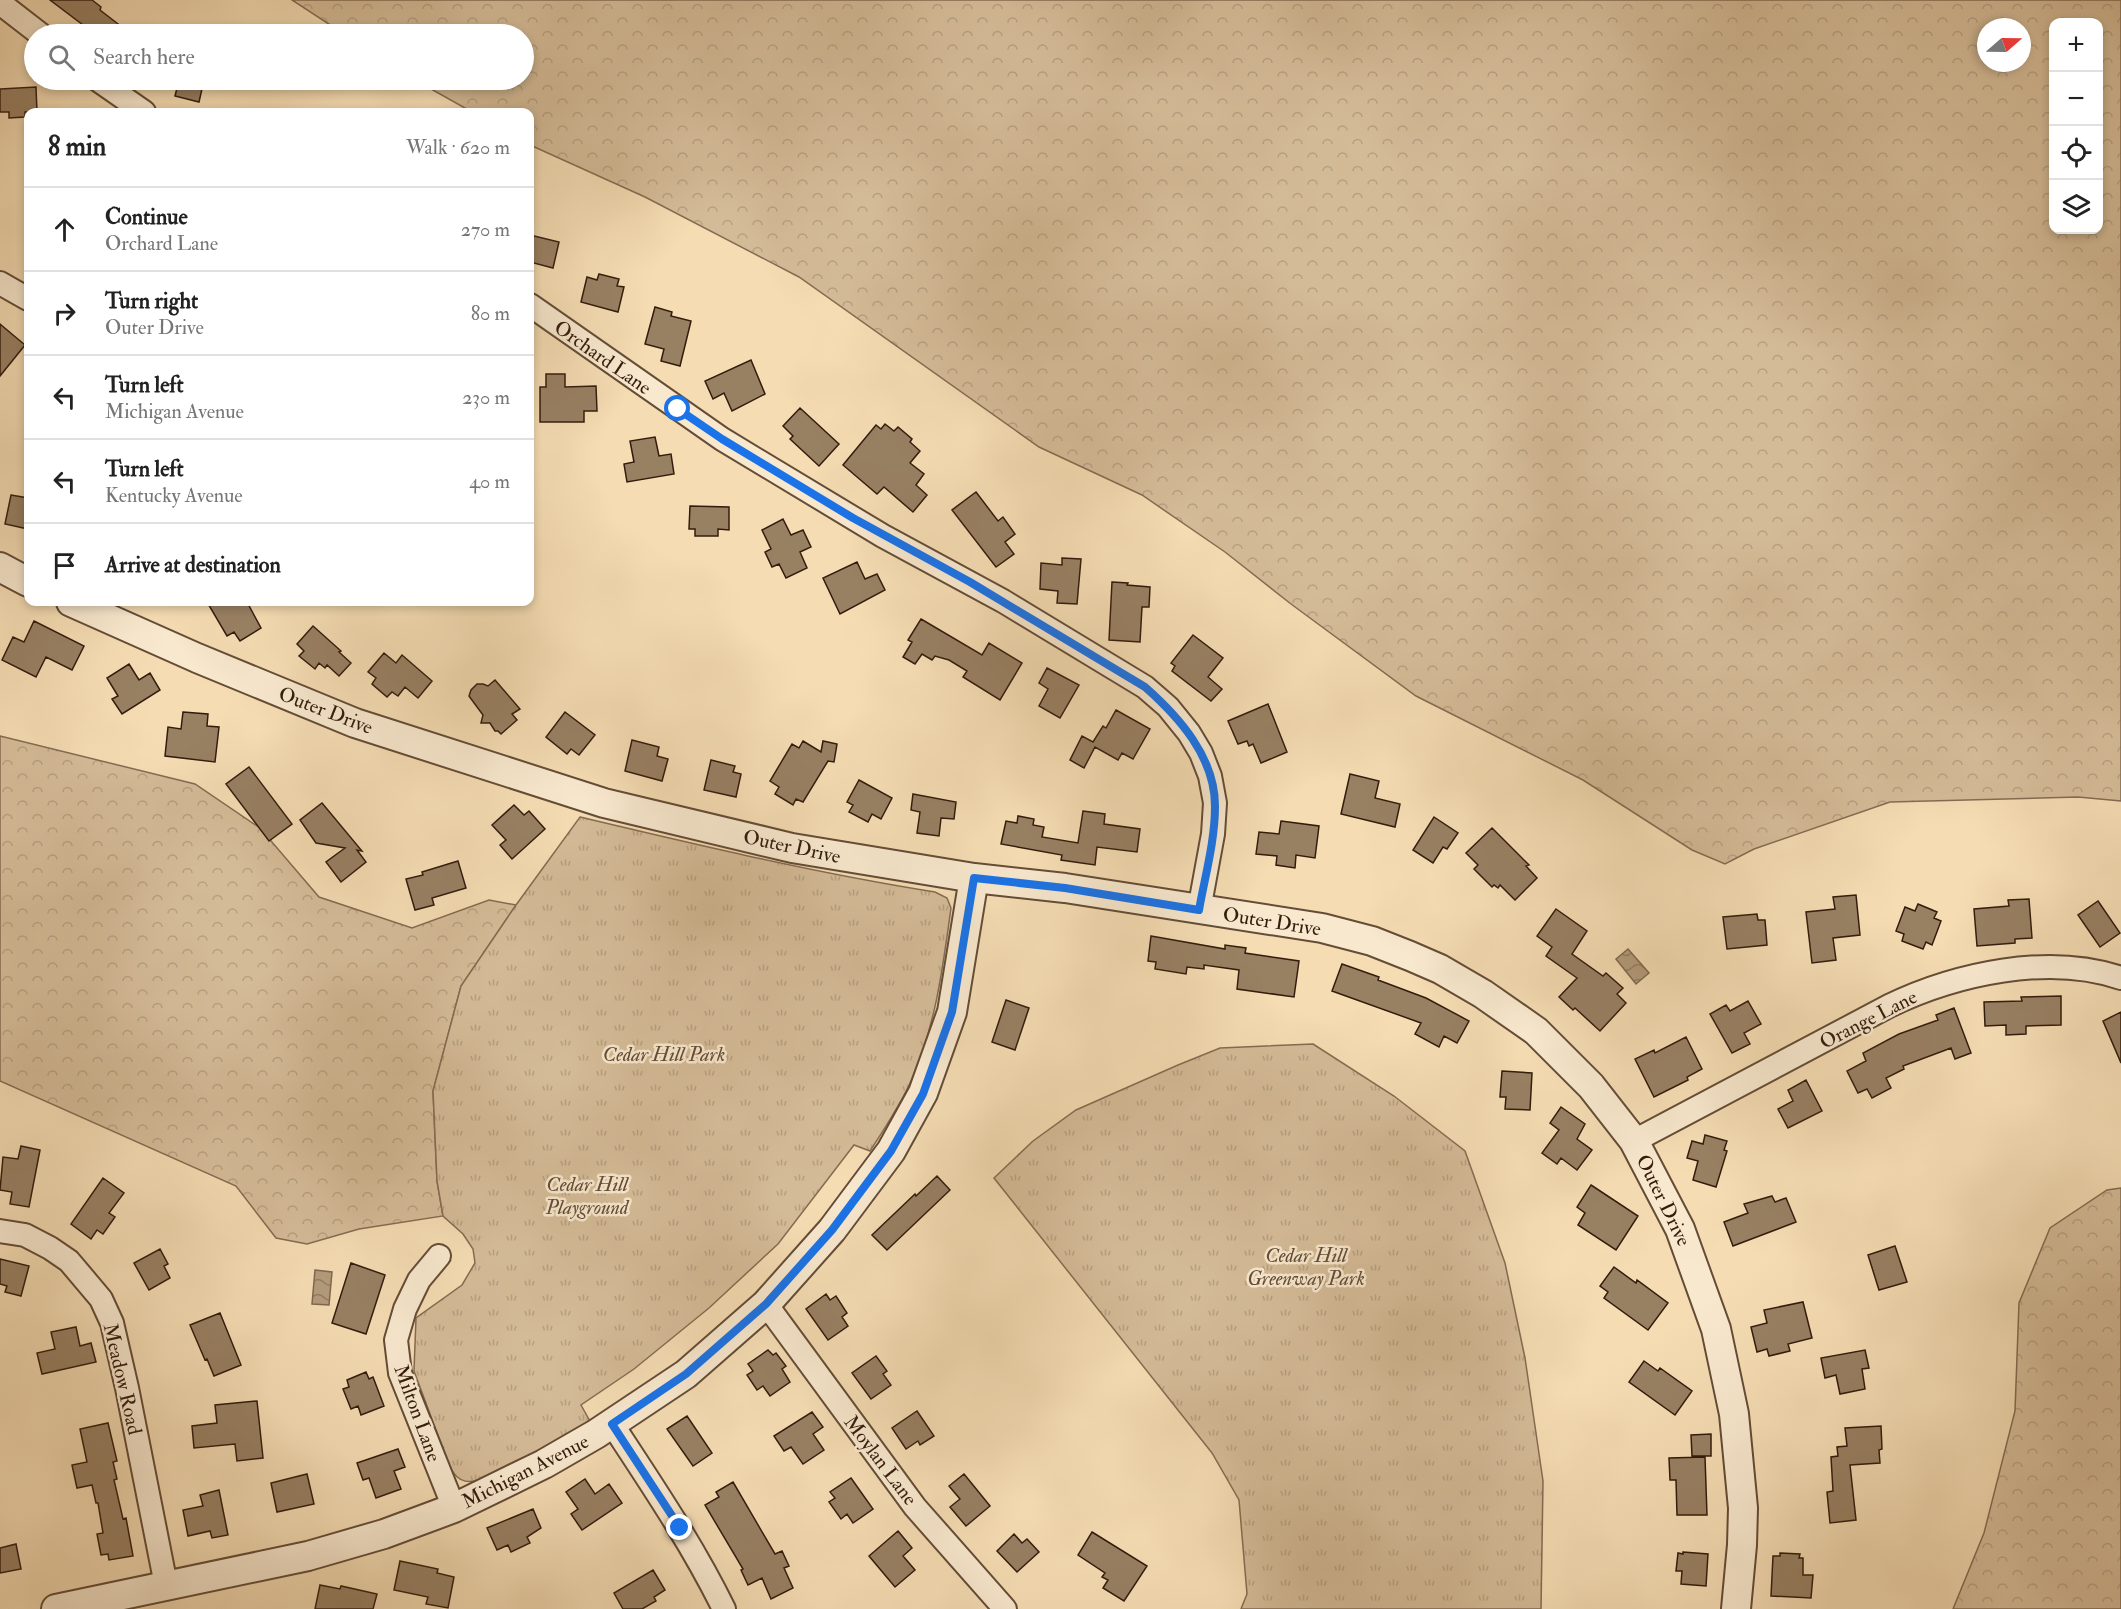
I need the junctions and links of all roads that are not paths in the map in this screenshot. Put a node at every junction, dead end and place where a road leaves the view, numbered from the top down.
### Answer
1 (0, 3) edge
2 (27, 24) edge
3 (112, 90) edge
4 (138, 108) edge
5 (0, 283) edge
6 (24, 297) edge
7 (534, 308) edge
8 (0, 567) edge
9 (24, 580) edge
10 (80, 606) edge
11 (974, 878) junction
12 (1199, 910) junction
13 (2121, 978) edge
14 (1634, 1141) junction
15 (0, 1231) edge
16 (439, 1256) dead end
17 (766, 1304) junction
18 (612, 1424) junction
19 (454, 1508) junction
20 (166, 1585) junction
21 (56, 1609) edge
22 (724, 1609) edge
23 (1005, 1609) edge
24 (1736, 1609) edge

1 - 2 street
3 - 4 street
5 - 6 street
7 - 12 street, Orchard Lane
8 - 9 street
10 - 11 street, Outer Drive
11 - 12 street, Outer Drive
11 - 17 street, Michigan Avenue
12 - 14 street, Outer Drive
13 - 14 street, Orange Lane
14 - 24 street, Outer Drive
15 - 20 street, Meadow Road
16 - 19 street, Milton Lane
17 - 18 street, Michigan Avenue
17 - 23 street, Moylan Lane
18 - 19 street, Michigan Avenue
18 - 22 street
19 - 20 street, Michigan Avenue
20 - 21 street, Michigan Avenue

